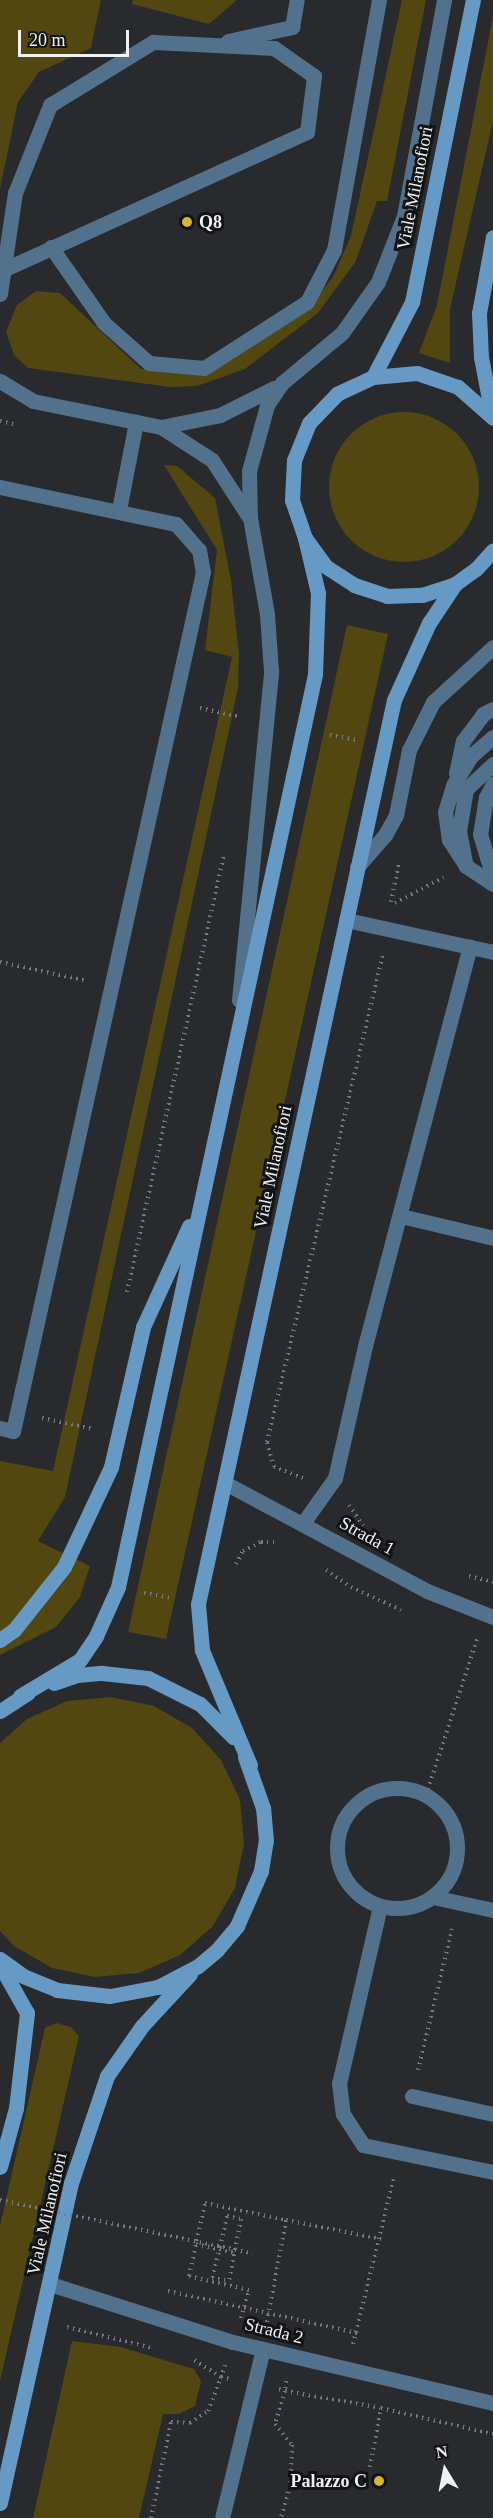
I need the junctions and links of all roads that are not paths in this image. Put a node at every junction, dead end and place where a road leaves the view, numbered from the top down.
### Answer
1 (297, 0) edge
2 (379, 0) edge
3 (444, 0) edge
4 (472, 0) edge
5 (210, 45) junction
6 (493, 237) edge
7 (51, 247) junction
8 (5, 269) junction
9 (0, 294) edge
10 (373, 377) junction
11 (0, 381) edge
12 (282, 383) junction
13 (492, 416) edge
14 (136, 422) junction
15 (161, 427) junction
16 (0, 488) edge
17 (120, 510) junction
18 (250, 518) junction
19 (305, 538) junction
20 (493, 550) edge
21 (493, 564) edge
22 (476, 569) junction
23 (455, 584) junction
24 (493, 647) edge
25 (493, 709) edge
26 (493, 737) edge
27 (493, 764) edge
28 (493, 784) edge
29 (453, 785) junction
30 (466, 866) junction
31 (357, 867) junction
32 (493, 877) edge
33 (493, 884) edge
34 (346, 920) junction
35 (470, 946) junction
36 (493, 952) edge
37 (235, 1047) junction
38 (202, 1198) junction
39 (401, 1216) junction
40 (493, 1238) edge
41 (7, 1429) edge
42 (225, 1483) junction
43 (303, 1523) junction
44 (490, 1616) edge
45 (0, 1640) edge
46 (20, 1696) junction
47 (0, 1711) edge
48 (250, 1765) junction
49 (433, 1897) junction
50 (380, 1906) junction
51 (493, 1910) edge
52 (0, 1959) edge
53 (0, 1965) edge
54 (198, 1966) junction
55 (412, 2096) dead end
56 (493, 2114) edge
57 (0, 2167) edge
58 (493, 2172) edge
59 (50, 2284) junction
60 (263, 2349) junction
61 (493, 2403) edge
62 (0, 2503) edge
63 (222, 2518) edge

1 - 5 street
2 - 7 street
3 - 12 street
4 - 10 main road, Viale Milanofiori
5 - 7 street
5 - 8 street
6 - 13 main road
7 - 8 street
8 - 9 street
10 - 13 main road
10 - 19 main road
11 - 14 street
12 - 15 street
12 - 18 street
14 - 15 street
14 - 17 street
15 - 18 street
16 - 17 street
17 - 41 street
18 - 37 street
19 - 23 main road
19 - 37 main road
20 - 22 main road
21 - 22 street
22 - 23 main road
23 - 31 main road, Viale Milanofiori
24 - 31 street
25 - 29 street
26 - 29 street
27 - 30 street
28 - 32 street
29 - 30 street
30 - 33 street
31 - 34 main road, Viale Milanofiori
34 - 35 street
34 - 42 main road, Viale Milanofiori
35 - 36 street
35 - 39 street
37 - 38 main road
38 - 45 main road
38 - 46 main road
39 - 40 street
39 - 43 street
42 - 43 street, Strada 1
42 - 48 main road, Viale Milanofiori
43 - 44 street, Strada 1
46 - 47 main road
46 - 48 main road
48 - 54 main road, Viale Milanofiori
49 - 50 street
49 - 50 street
49 - 51 street
50 - 58 street
52 - 54 main road
53 - 57 main road
54 - 59 main road, Viale Milanofiori
55 - 56 street
59 - 60 street, Strada 2
59 - 62 main road, Viale Milanofiori
60 - 61 street, Strada 2
60 - 63 street

